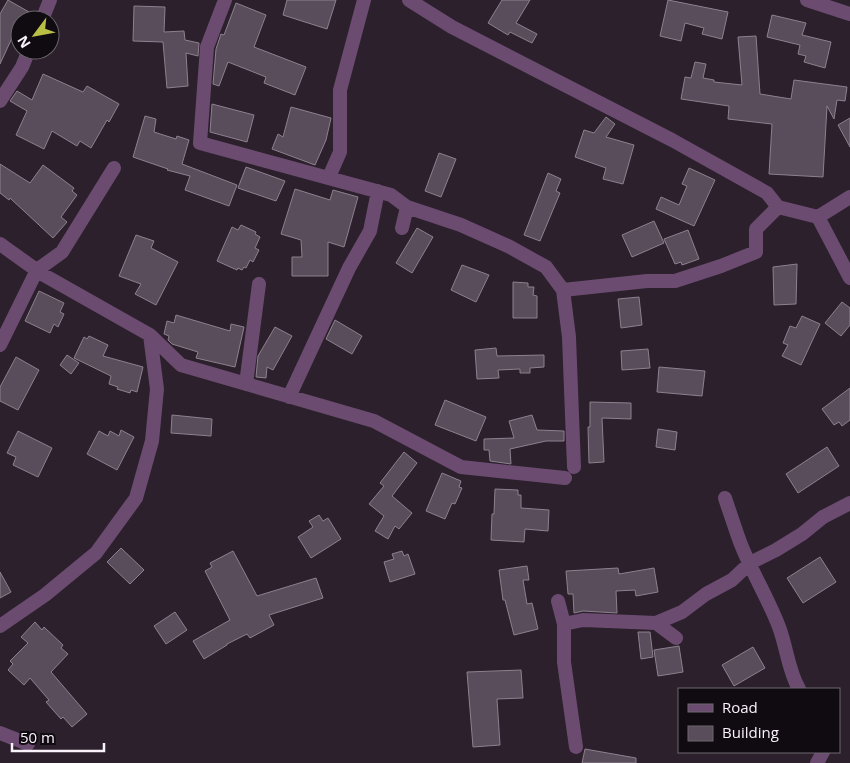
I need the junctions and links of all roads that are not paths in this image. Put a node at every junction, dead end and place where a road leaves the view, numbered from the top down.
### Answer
1 (225, 0) edge
2 (364, 0) edge
3 (409, 0) edge
4 (808, 0) edge
5 (850, 14) edge
6 (25, 60) edge
7 (0, 101) edge
8 (114, 168) dead end
9 (330, 177) junction
10 (378, 191) junction
11 (850, 197) edge
12 (778, 206) junction
13 (407, 207) junction
14 (818, 217) junction
15 (402, 228) dead end
16 (0, 244) edge
17 (37, 270) junction
18 (850, 278) edge
19 (259, 284) dead end
20 (563, 290) junction
21 (150, 335) junction
22 (0, 345) edge
23 (246, 384) junction
24 (289, 397) junction
25 (574, 467) dead end
26 (565, 478) dead end
27 (725, 498) dead end
28 (850, 503) edge
29 (750, 563) junction
30 (558, 601) dead end
31 (656, 623) junction
32 (564, 624) junction
33 (0, 626) edge
34 (676, 638) dead end
35 (800, 688) edge
36 (0, 733) edge
37 (28, 744) dead end
38 (576, 748) dead end

1 - 9 street
2 - 9 street
3 - 12 street
4 - 5 street
6 - 7 street
8 - 17 street
9 - 10 street
10 - 13 street
10 - 24 street
11 - 14 street
12 - 14 street
12 - 20 street
13 - 15 street
13 - 20 street
14 - 18 street
16 - 17 street
17 - 21 street
17 - 22 street
19 - 23 street
20 - 25 street
21 - 23 street
21 - 33 street
23 - 24 street
24 - 26 street
27 - 29 street
28 - 29 street
29 - 31 street
29 - 35 street
30 - 32 street
31 - 32 street
31 - 34 street
32 - 38 street
36 - 37 street

